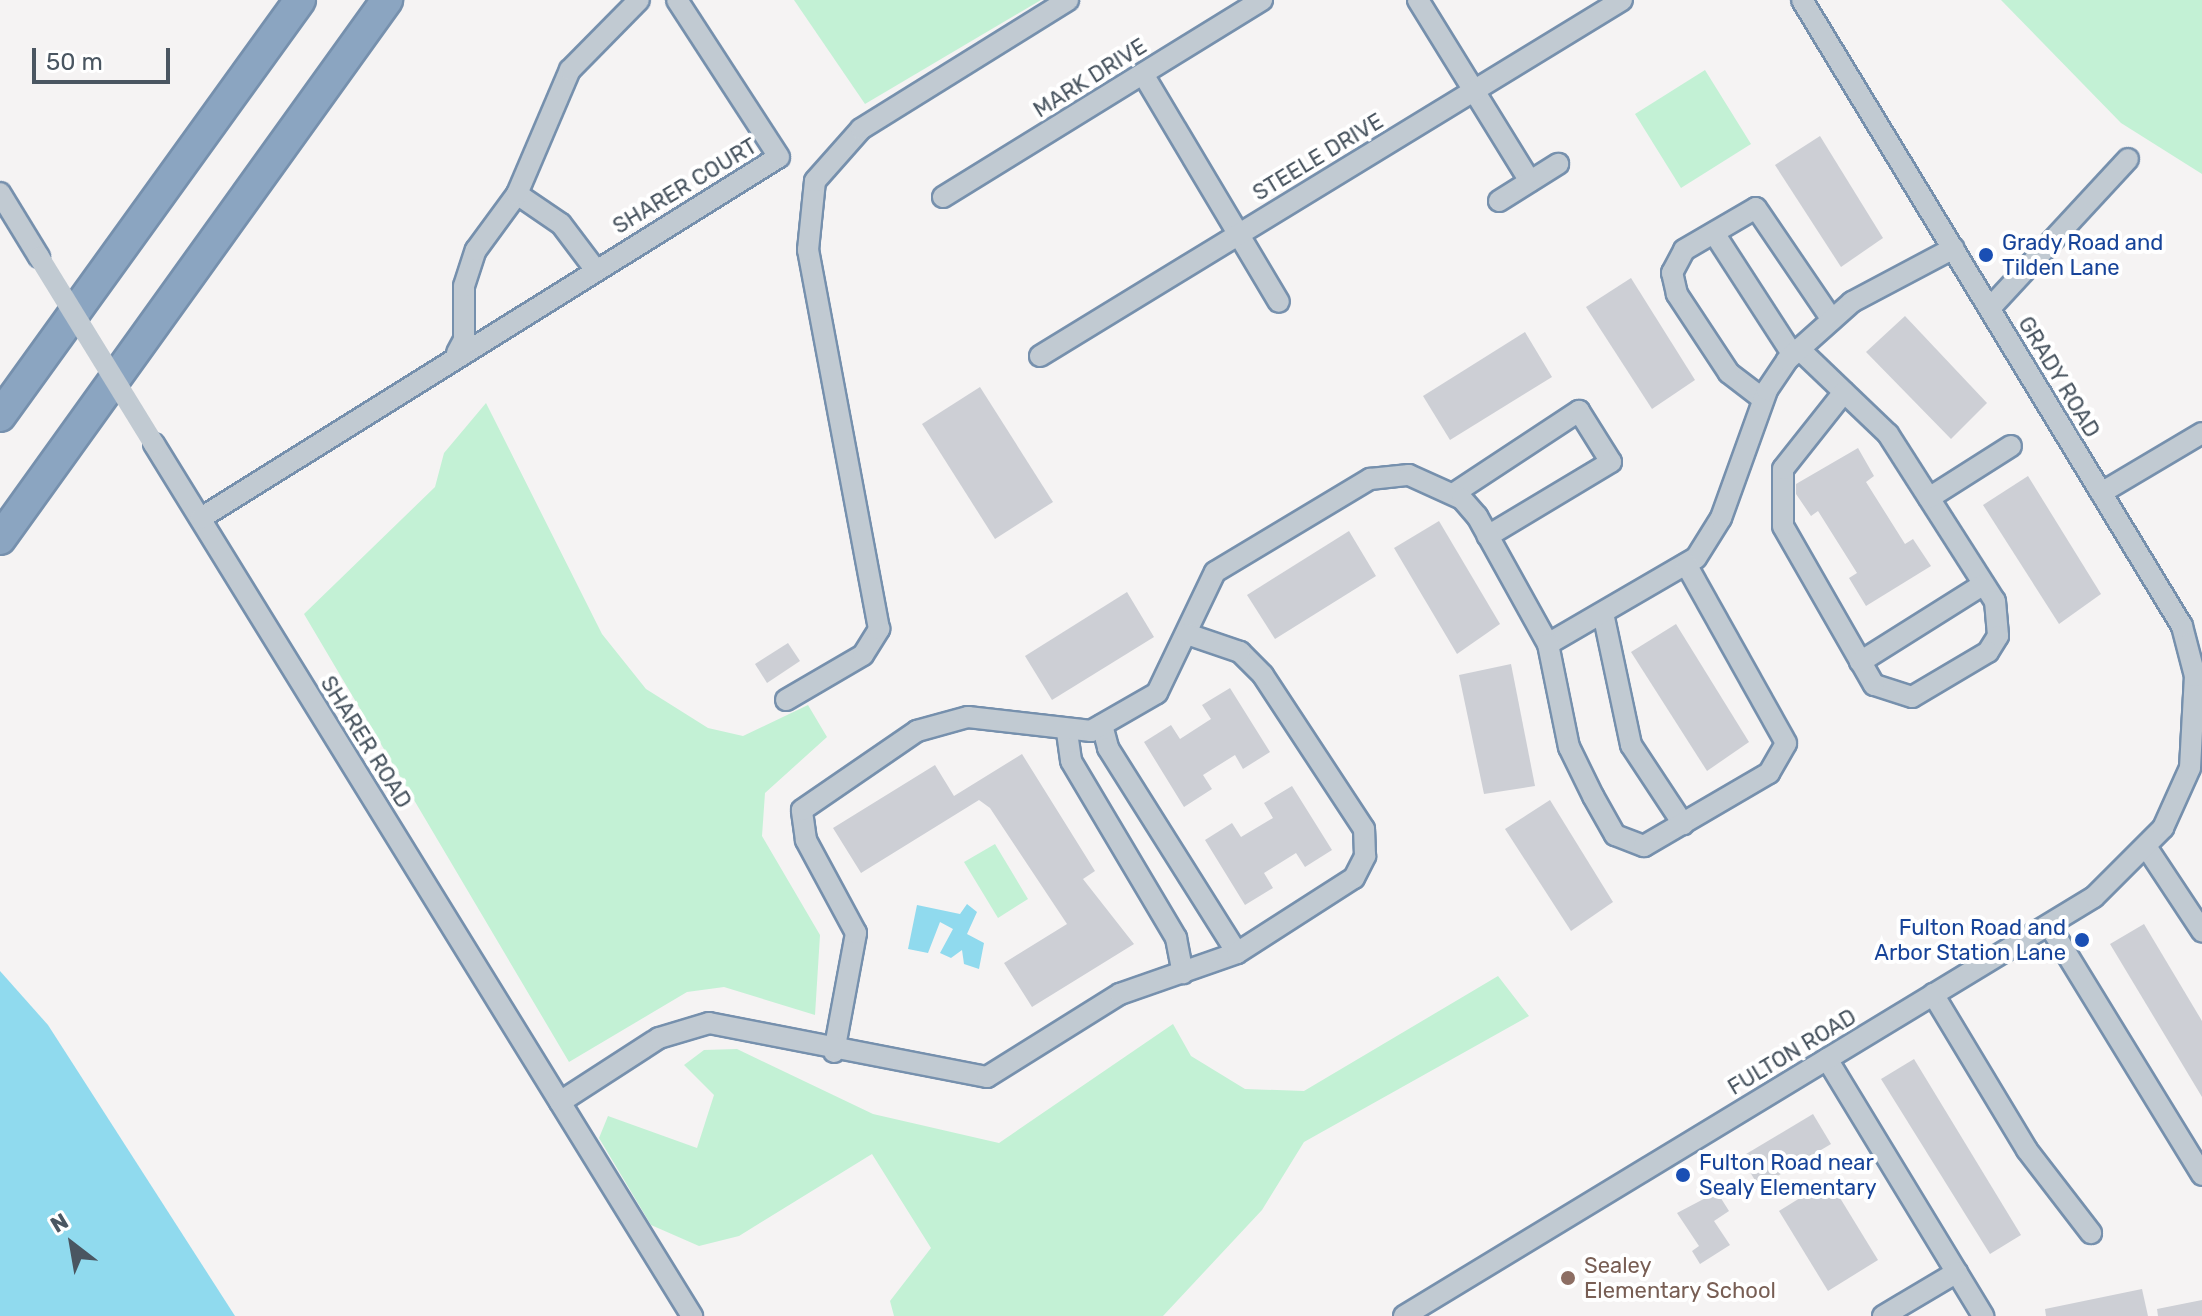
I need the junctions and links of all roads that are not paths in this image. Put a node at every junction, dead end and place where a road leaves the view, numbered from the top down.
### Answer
1 (300, 0) edge
2 (387, 0) edge
3 (639, 0) edge
4 (677, 0) edge
5 (1068, 0) edge
6 (1262, 0) edge
7 (1418, 0) edge
8 (1622, 0) edge
9 (1802, 0) edge
10 (1143, 74) junction
11 (1474, 90) junction
12 (2128, 159) dead end
13 (1558, 164) dead end
14 (1530, 181) junction
15 (0, 193) edge
16 (517, 194) junction
17 (943, 197) dead end
18 (1499, 201) dead end
19 (1714, 233) junction
20 (1238, 235) junction
21 (1954, 248) junction
22 (595, 269) junction
23 (1279, 302) dead end
24 (1990, 308) junction
25 (1832, 320) junction
26 (1796, 352) junction
27 (457, 353) junction
28 (1040, 356) dead end
29 (1844, 392) junction
30 (1763, 399) junction
31 (0, 416) edge
32 (2202, 433) edge
33 (2011, 446) dead end
34 (2101, 493) junction
35 (1453, 494) junction
36 (1929, 498) junction
37 (201, 518) junction
38 (1488, 536) junction
39 (0, 539) edge
40 (1686, 564) junction
41 (1984, 584) junction
42 (1603, 613) junction
43 (1187, 634) junction
44 (1548, 644) junction
45 (1860, 662) junction
46 (786, 700) dead end
47 (1102, 725) junction
48 (1067, 732) junction
49 (2179, 800) joint
50 (1683, 824) junction
51 (2147, 848) junction
52 (2049, 925) junction
53 (2202, 931) edge
54 (1237, 953) junction
55 (1183, 973) junction
56 (1933, 994) junction
57 (834, 1052) junction
58 (1827, 1059) junction
59 (560, 1102) junction
60 (2202, 1175) edge
61 (2091, 1233) dead end
62 (1957, 1272) junction
63 (692, 1316) edge
64 (1404, 1316) edge
65 (1883, 1316) edge
66 (1983, 1316) edge

1 - 31 highway
2 - 39 highway
3 - 16 street
4 - 22 street, SHARER COURT
5 - 46 street
6 - 10 street, MARK DRIVE
7 - 11 street
8 - 11 street, STEELE DRIVE
9 - 21 street, GRADY ROAD
10 - 17 street, MARK DRIVE
10 - 20 street
11 - 14 street
11 - 20 street, STEELE DRIVE
12 - 24 street
13 - 14 street
14 - 18 street
15 - 37 street, SHARER ROAD, bridge
16 - 22 street
16 - 27 street
19 - 25 street
19 - 26 street
19 - 30 street
20 - 23 street
20 - 28 street, STEELE DRIVE
21 - 24 street, GRADY ROAD
21 - 25 street
22 - 27 street, SHARER COURT
24 - 34 street, GRADY ROAD
25 - 26 street
26 - 29 street
26 - 30 street
27 - 37 street, SHARER COURT
29 - 36 street
29 - 45 street
30 - 40 street
32 - 34 street
33 - 36 street
34 - 49 street, GRADY ROAD
35 - 38 street
35 - 38 street
35 - 43 street
36 - 41 street
37 - 59 street, SHARER ROAD
38 - 44 street
40 - 42 street
40 - 50 street
41 - 45 street
41 - 45 street
42 - 44 street
42 - 50 street
43 - 47 street
43 - 54 street
44 - 50 street
47 - 48 street
47 - 54 street
48 - 55 street
48 - 57 street
49 - 51 street, FULTON ROAD
51 - 52 street, FULTON ROAD
51 - 53 street
52 - 56 street, FULTON ROAD
52 - 60 street
54 - 55 street
55 - 57 street
56 - 58 street, FULTON ROAD
56 - 61 street
57 - 59 street
58 - 62 street
58 - 64 street, FULTON ROAD
59 - 63 street, SHARER ROAD
62 - 65 street
62 - 66 street

